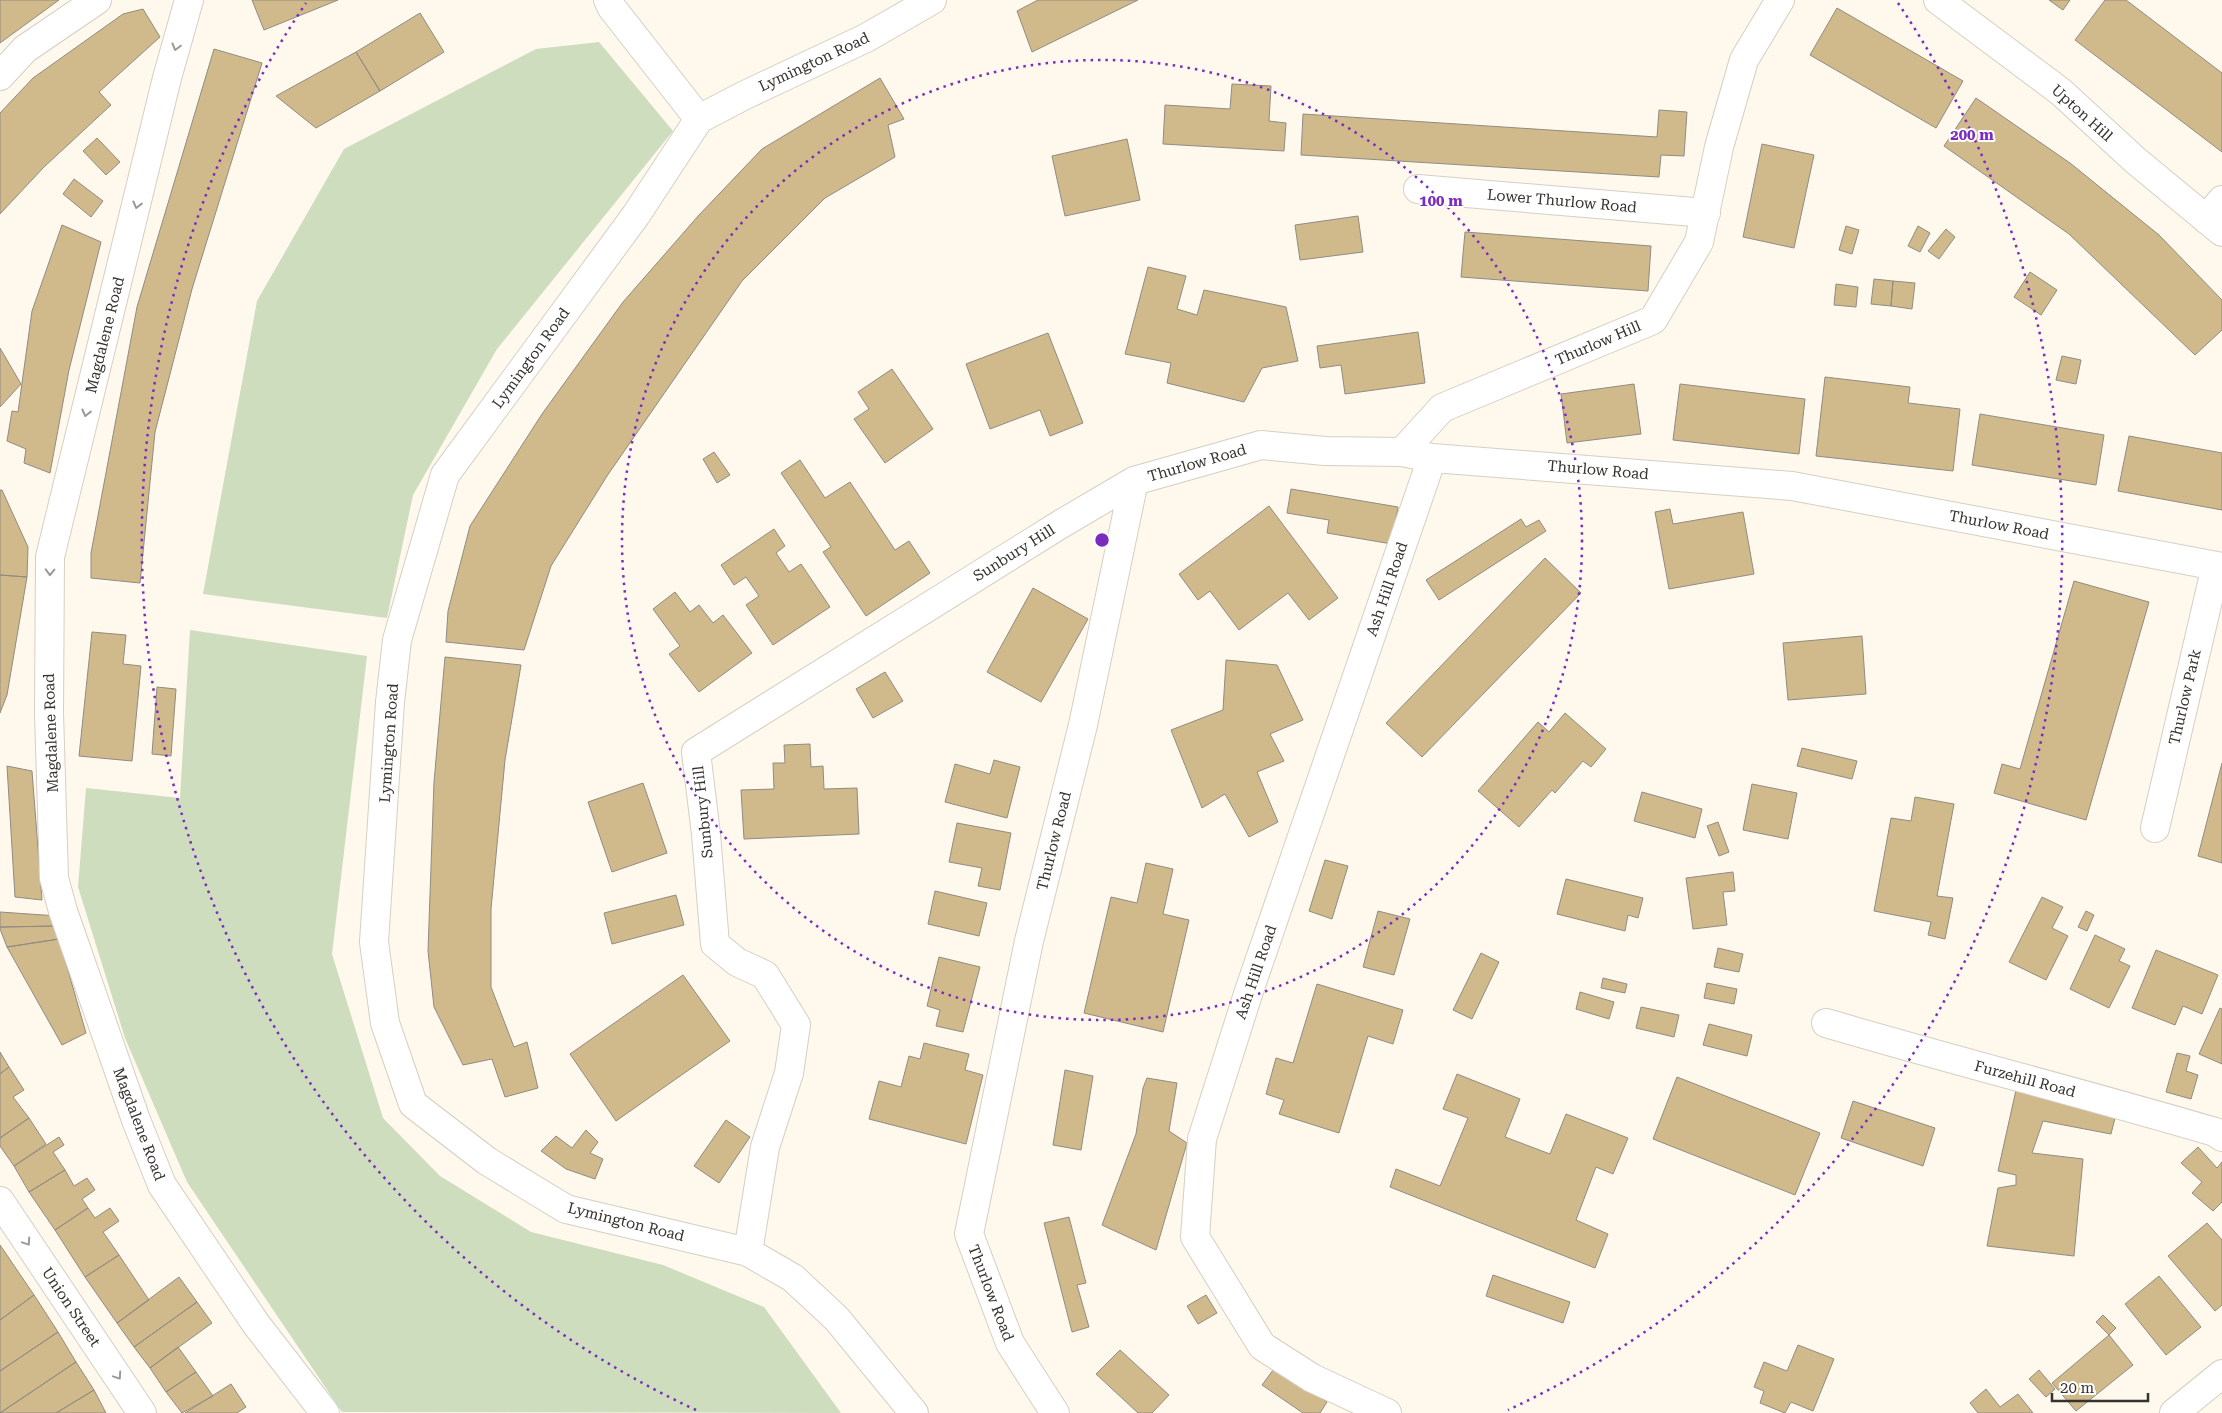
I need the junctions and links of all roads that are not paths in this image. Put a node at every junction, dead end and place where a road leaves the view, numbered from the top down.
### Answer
1 (97, 0) edge
2 (189, 0) edge
3 (608, 0) edge
4 (932, 0) edge
5 (1780, 0) edge
6 (1938, 0) edge
7 (0, 76) edge
8 (699, 119) junction
9 (1418, 189) dead end
10 (1706, 213) junction
11 (2217, 217) edge
12 (1402, 452) junction
13 (1432, 458) junction
14 (1134, 481) junction
15 (2219, 566) edge
16 (2155, 828) dead end
17 (1826, 1023) dead end
18 (2222, 1137) edge
19 (0, 1201) edge
20 (748, 1252) junction
21 (2222, 1374) edge
22 (142, 1413) edge
23 (325, 1413) edge
24 (914, 1413) edge
25 (1055, 1413) edge
26 (1387, 1413) edge
27 (2174, 1413) edge

1 - 7 street
2 -> 23 street, Magdalene Road
3 - 8 street
4 - 8 street, Lymington Road
5 - 10 street, Thurlow Hill
6 - 11 street, Upton Hill
8 - 20 street, Lymington Road
9 - 10 street, Lower Thurlow Road
10 - 12 street, Thurlow Hill
12 - 13 street, Thurlow Road
12 - 14 street, Thurlow Road
13 - 15 street, Thurlow Road
13 - 26 street, Ash Hill Road
14 - 20 street, Sunbury Hill
14 - 25 street, Thurlow Road
15 - 16 street, Thurlow Park
17 - 18 street, Furzehill Road
19 -> 22 street, Union Street
20 - 24 street, Lymington Road
21 - 27 street

